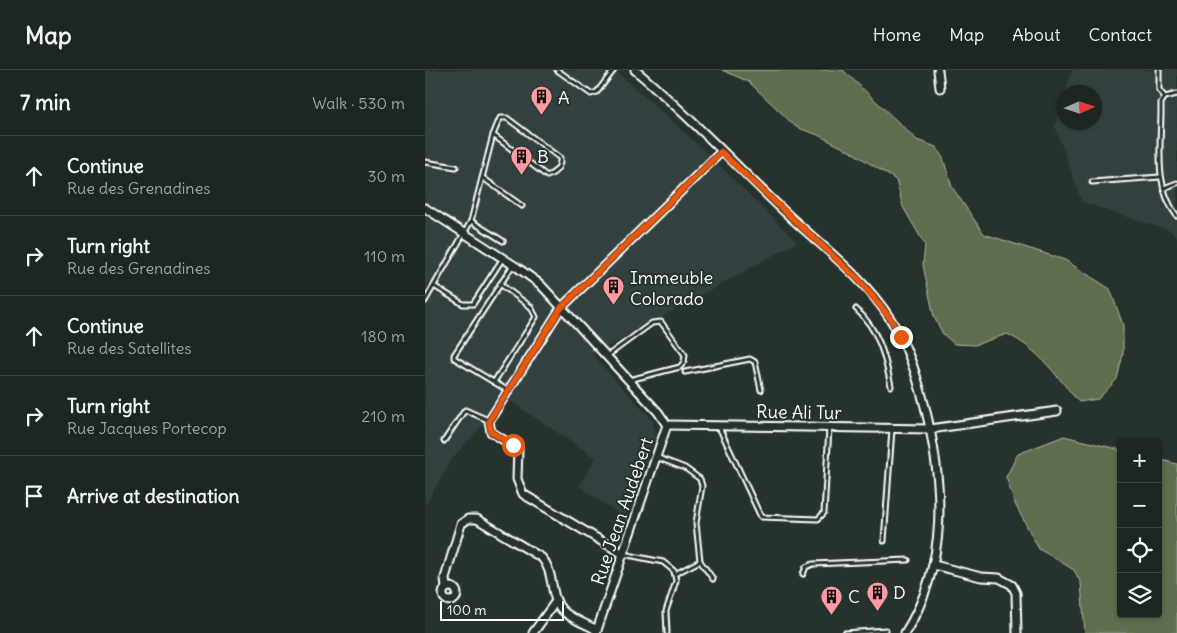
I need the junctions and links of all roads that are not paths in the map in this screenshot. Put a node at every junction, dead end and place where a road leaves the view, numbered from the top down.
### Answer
1 (557, 70) edge
2 (614, 70) edge
3 (635, 70) edge
4 (939, 70) edge
5 (1159, 70) edge
6 (940, 88) dead end
7 (1177, 94) edge
8 (1165, 97) junction
9 (493, 135) junction
10 (721, 152) junction
11 (425, 162) edge
12 (456, 167) dead end
13 (1160, 177) junction
14 (483, 178) junction
15 (1092, 182) dead end
16 (1177, 184) edge
17 (1164, 188) junction
18 (522, 206) dead end
19 (425, 208) edge
20 (1177, 216) edge
21 (471, 221) junction
22 (466, 233) junction
23 (503, 241) dead end
24 (503, 258) junction
25 (513, 264) junction
26 (500, 284) junction
27 (434, 286) junction
28 (425, 301) edge
29 (561, 308) junction
30 (856, 309) dead end
31 (606, 356) junction
32 (685, 372) dead end
33 (629, 380) junction
34 (494, 382) junction
35 (891, 386) dead end
36 (508, 390) junction
37 (761, 390) dead end
38 (1057, 411) dead end
39 (489, 421) junction
40 (667, 425) junction
41 (719, 426) junction
42 (829, 428) junction
43 (892, 428) junction
44 (930, 429) junction
45 (445, 441) dead end
46 (657, 457) junction
47 (885, 541) dead end
48 (623, 554) junction
49 (908, 560) dead end
50 (700, 561) junction
51 (934, 565) junction
52 (675, 574) junction
53 (803, 574) dead end
54 (713, 578) dead end
55 (446, 588) dead end
56 (557, 601) junction
57 (886, 630) dead end
58 (596, 632) edge
59 (533, 633) edge
60 (667, 633) edge
61 (845, 633) edge
62 (905, 633) edge
63 (1017, 633) edge

1 - 2 lane
3 - 10 street
4 - 6 street
5 - 8 lane
7 - 8 lane
8 - 13 lane
9 - 9 lane
9 - 14 lane
10 - 29 street
10 - 44 street
11 - 12 lane
13 - 15 lane
13 - 17 lane
14 - 18 lane
14 - 21 lane
16 - 17 lane
17 - 20 lane
19 - 22 street, Rue Jean Audebert
21 - 22 lane
21 - 23 lane
22 - 24 street, Rue Jean Audebert
22 - 27 lane
24 - 25 street, Rue Jean Audebert
24 - 27 lane
25 - 26 lane
25 - 29 street, Rue Jean Audebert
26 - 34 lane
26 - 34 lane
27 - 28 lane
29 - 31 street, Rue Jean Audebert
29 - 36 street
30 - 35 lane
31 - 33 street, Rue Jean Audebert
31 - 33 lane
32 - 37 lane
33 - 40 street, Rue Jean Audebert
34 - 36 lane
36 - 39 street
38 - 44 street, Rue Ali Tur
39 - 45 lane
39 - 48 street
40 - 41 street, Rue Ali Tur
40 - 46 street, Rue Jean Audebert
41 - 42 street, Rue Ali Tur
41 - 42 lane
42 - 43 street, Rue Ali Tur
43 - 44 street, Rue Ali Tur
43 - 47 lane
44 - 51 street
46 - 48 street, Rue Jean Audebert
46 - 50 lane
48 - 52 lane
48 - 58 street, Rue Jean Audebert
49 - 53 lane
50 - 52 lane
50 - 54 lane
51 - 62 street
51 - 63 street
52 - 60 lane
55 - 56 street
56 - 58 street
56 - 59 street
57 - 61 lane

